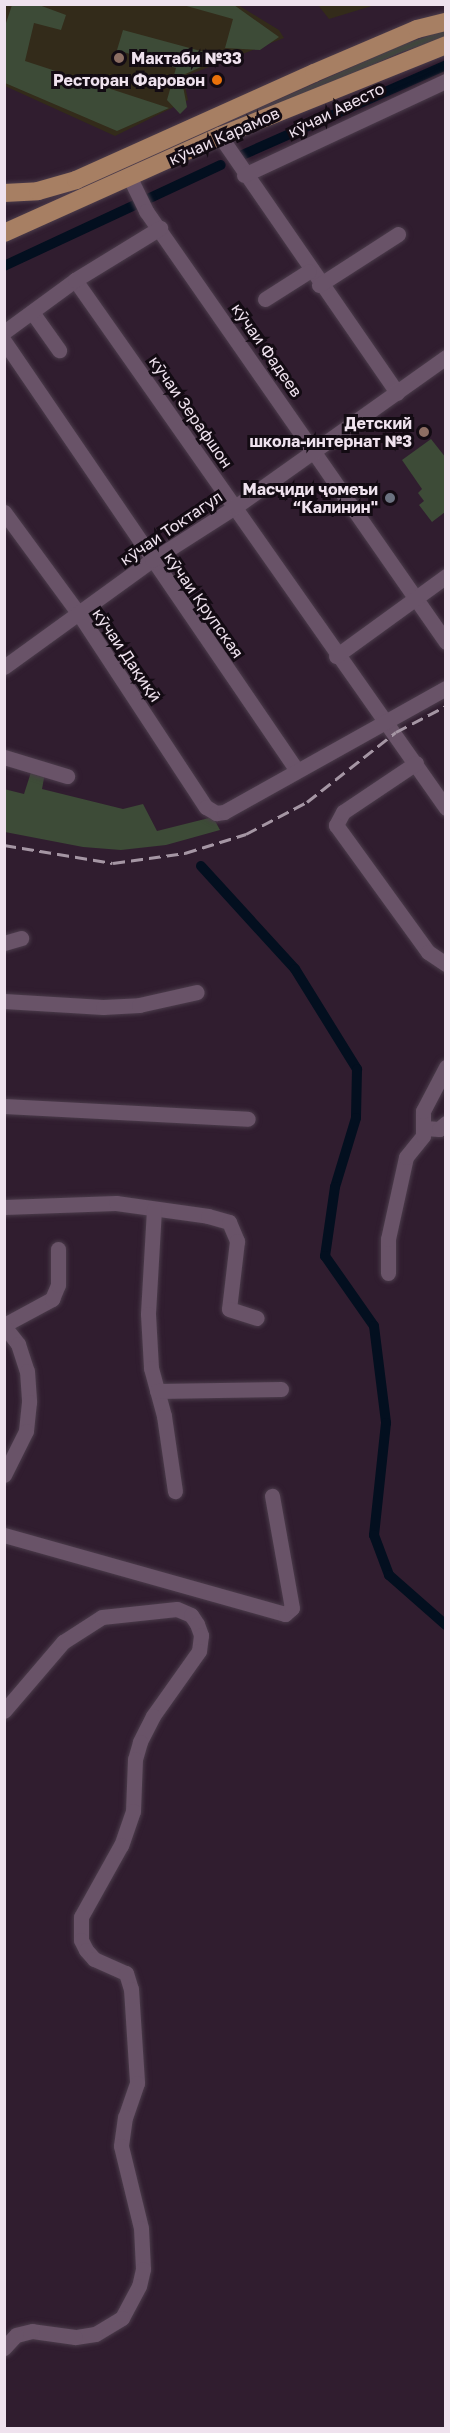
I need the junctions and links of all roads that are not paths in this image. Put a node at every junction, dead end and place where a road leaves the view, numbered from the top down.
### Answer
1 (446, 22) edge
2 (446, 45) edge
3 (446, 81) edge
4 (220, 136) junction
5 (244, 175) junction
6 (130, 178) junction
7 (4, 193) edge
8 (160, 228) junction
9 (4, 232) edge
10 (398, 234) dead end
11 (309, 271) junction
12 (75, 279) junction
13 (319, 285) junction
14 (265, 299) dead end
15 (32, 312) junction
16 (4, 332) edge
17 (4, 341) edge
18 (59, 350) dead end
19 (446, 357) edge
20 (397, 393) junction
21 (315, 451) junction
22 (235, 507) junction
23 (4, 512) edge
24 (152, 560) junction
25 (446, 576) edge
26 (418, 597) junction
27 (79, 614) junction
28 (446, 642) edge
29 (336, 656) junction
30 (4, 667) edge
31 (446, 688) edge
32 (386, 721) junction
33 (4, 757) edge
34 (416, 763) junction
35 (296, 769) junction
36 (66, 776) dead end
37 (446, 808) edge
38 (21, 938) dead end
39 (4, 943) edge
40 (446, 964) edge
41 (197, 992) dead end
42 (4, 1001) edge
43 (446, 1067) edge
44 (4, 1106) edge
45 (248, 1119) dead end
46 (446, 1123) edge
47 (424, 1128) junction
48 (4, 1208) edge
49 (154, 1209) junction
50 (58, 1249) dead end
51 (388, 1273) dead end
52 (257, 1318) dead end
53 (4, 1326) edge
54 (281, 1389) dead end
55 (157, 1391) junction
56 (4, 1475) edge
57 (175, 1491) dead end
58 (272, 1496) dead end
59 (4, 1535) edge
60 (4, 1711) edge
61 (4, 2348) edge

1 - 7 main road, кӯчаи Карамов
2 - 4 main road, кӯчаи Карамов
3 - 5 street, кӯчаи Авесто
4 - 5 street
4 - 6 main road, кӯчаи Карамов
5 - 11 street
6 - 8 street, кӯчаи Фадеев
6 - 9 main road, кӯчаи Карамов
8 - 12 street
8 - 21 street, кӯчаи Фадеев
10 - 13 street
11 - 13 street
11 - 14 street
12 - 15 street
12 - 22 street, кӯчаи Зерафшон
13 - 20 street
15 - 16 street
15 - 18 street
17 - 24 street, кӯчаи Крупская
19 - 20 street, кӯчаи Токтагул
20 - 21 street, кӯчаи Токтагул
21 - 22 street, кӯчаи Токтагул
21 - 26 street, кӯчаи Фадеев
22 - 24 street, кӯчаи Токтагул
22 - 29 street, кӯчаи Зерафшон
23 - 27 street, кӯчаи Дақиқӣ
24 - 27 street, кӯчаи Токтагул
24 - 35 street, кӯчаи Крупская
25 - 26 street
26 - 28 street, кӯчаи Фадеев
26 - 29 street
27 - 30 street, кӯчаи Токтагул
27 - 35 street, кӯчаи Дақиқӣ
29 - 32 street
31 - 32 street
32 - 34 street
32 - 35 street
33 - 36 street
34 - 37 street
34 - 40 street
38 - 39 street
41 - 42 street
43 - 47 street
44 - 45 street
46 - 47 street
47 - 51 street
48 - 49 street
49 - 52 street
49 - 55 street
50 - 53 street
53 - 56 street
54 - 55 street
55 - 57 street
58 - 59 street
60 - 61 street

